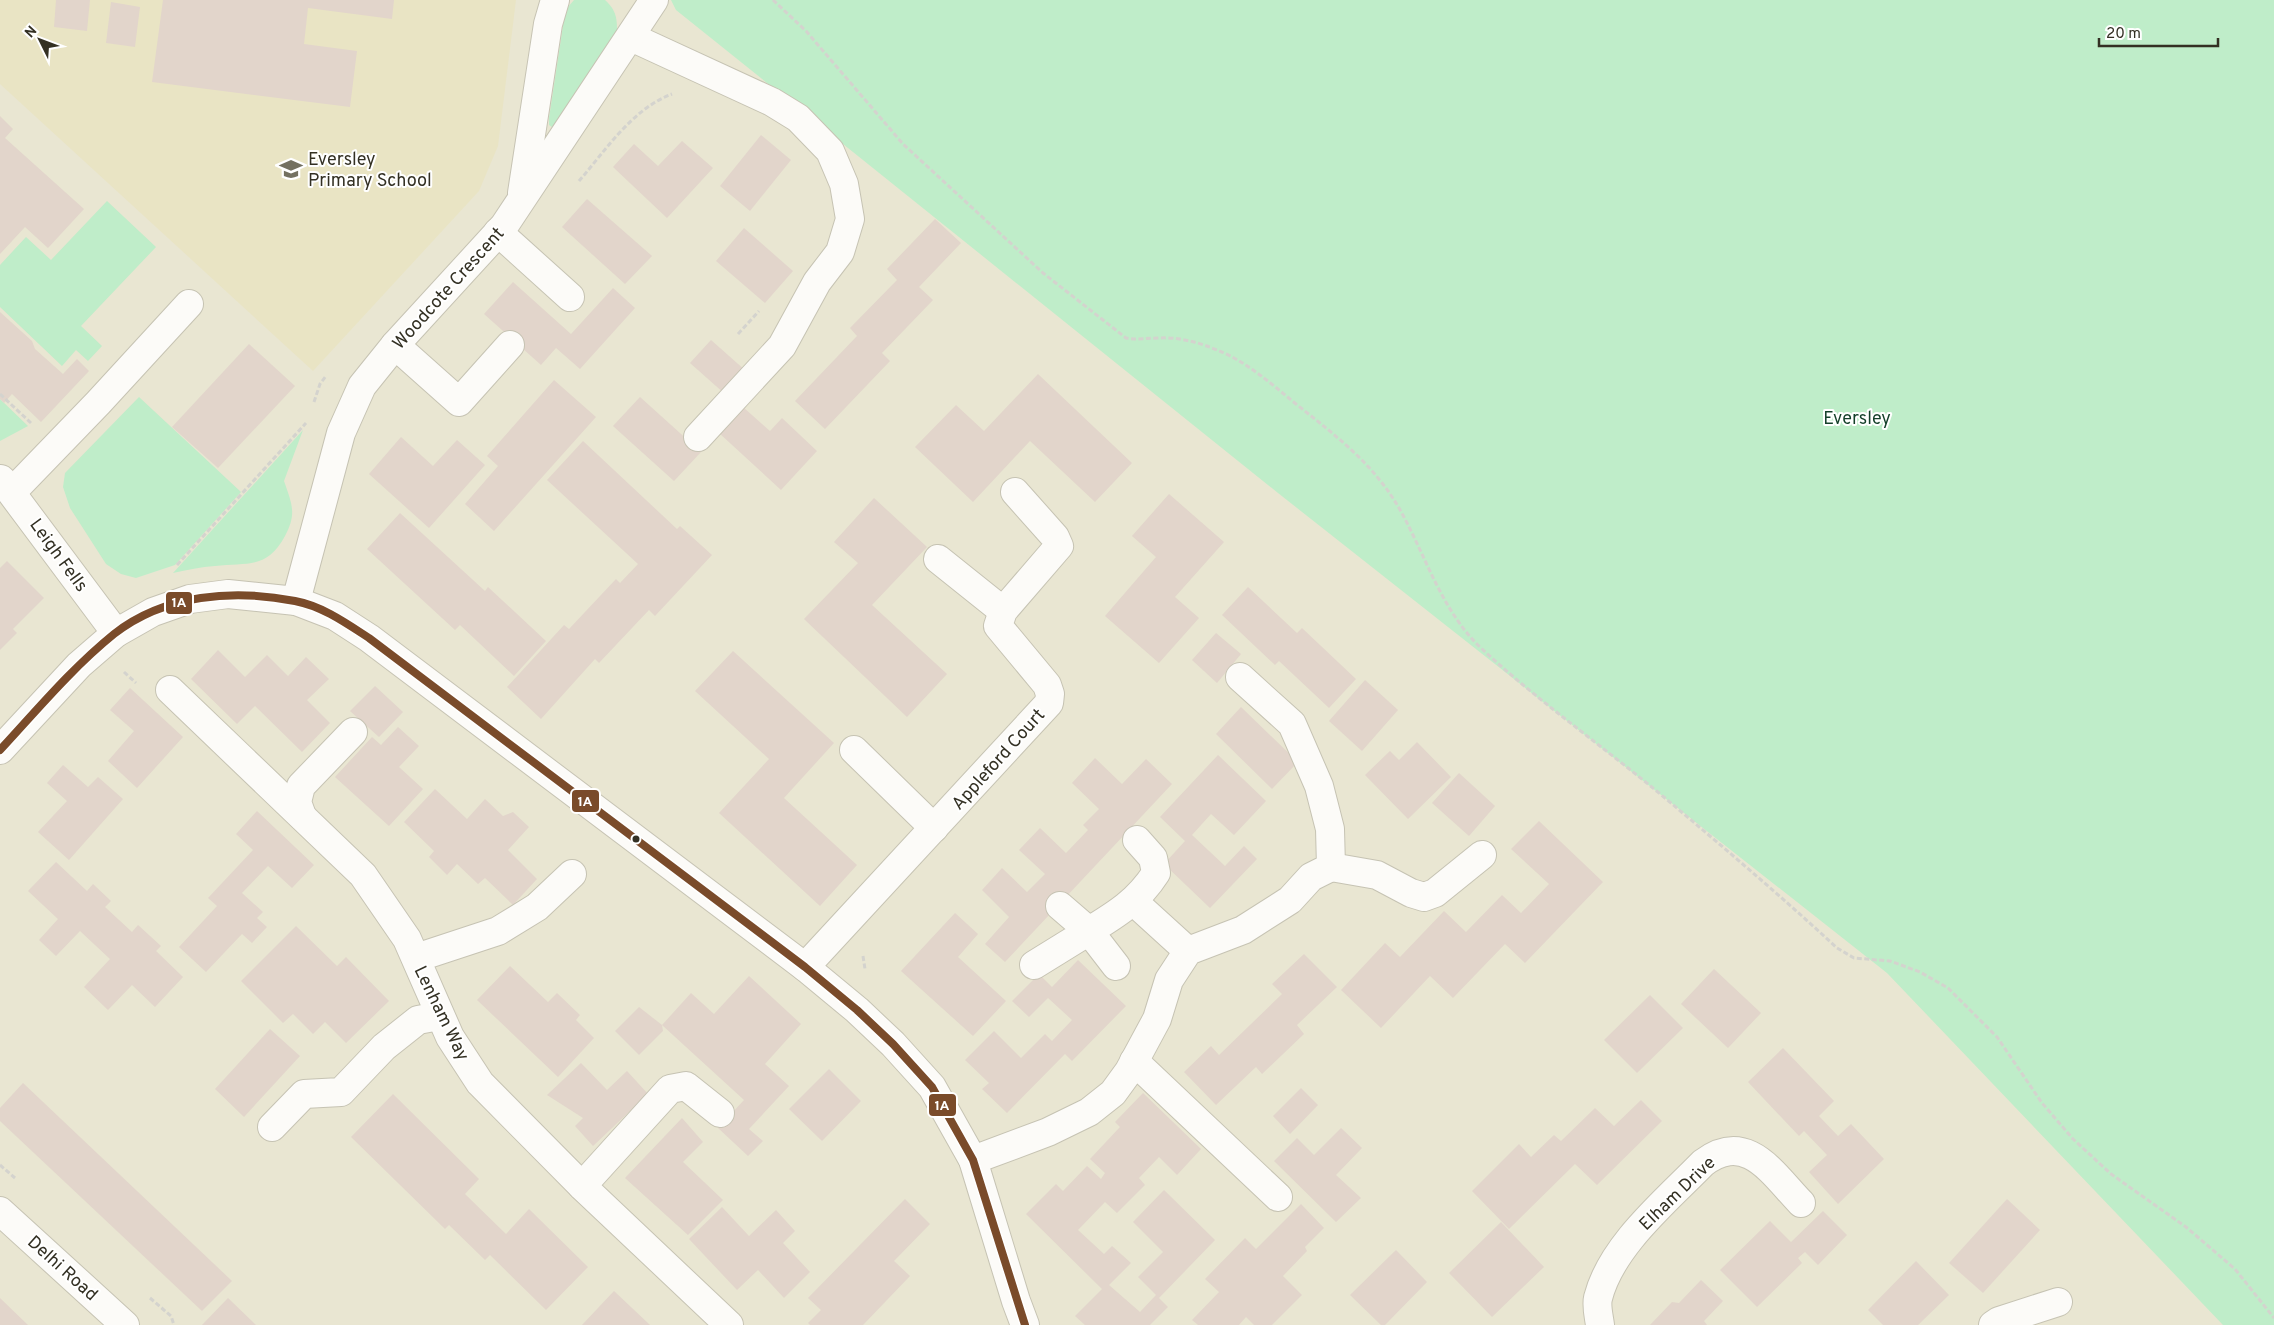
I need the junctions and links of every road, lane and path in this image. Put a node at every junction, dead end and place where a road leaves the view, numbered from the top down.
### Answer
1 (555, 0) edge
2 (654, 0) edge
3 (773, 0) edge
4 (631, 37) junction
5 (679, 91) dead end
6 (575, 185) dead end
7 (520, 202) junction
8 (498, 232) junction
9 (570, 297) dead end
10 (188, 304) dead end
11 (764, 306) dead end
12 (738, 334) dead end
13 (396, 345) junction
14 (510, 345) dead end
15 (333, 369) dead end
16 (0, 394) edge
17 (312, 410) dead end
18 (309, 416) dead end
19 (307, 422) junction
20 (38, 430) dead end
21 (304, 431) dead end
22 (698, 437) dead end
23 (6, 485) edge
24 (1015, 492) dead end
25 (938, 559) dead end
26 (174, 569) dead end
27 (296, 601) junction
28 (1003, 611) junction
29 (116, 634) junction
30 (1240, 677) dead end
31 (170, 690) dead end
32 (353, 732) dead end
33 (0, 750) edge
34 (854, 750) dead end
35 (302, 816) junction
36 (934, 828) junction
37 (1137, 840) dead end
38 (1482, 854) dead end
39 (1331, 867) junction
40 (572, 874) dead end
41 (1133, 901) junction
42 (1060, 906) dead end
43 (1089, 931) junction
44 (1188, 951) junction
45 (416, 958) junction
46 (1034, 964) dead end
47 (1116, 966) dead end
48 (805, 967) junction
49 (439, 1016) junction
50 (1134, 1061) junction
51 (720, 1113) dead end
52 (272, 1127) dead end
53 (973, 1160) junction
54 (582, 1186) junction
55 (1278, 1197) dead end
56 (1801, 1203) dead end
57 (0, 1212) edge
58 (2058, 1302) dead end
59 (2274, 1318) edge
60 (125, 1325) edge
61 (729, 1325) edge
62 (1025, 1325) edge
63 (1600, 1325) edge
64 (1993, 1325) edge

1 - 7 street
2 - 4 street, Woodcote Crescent
3 - 59 path
4 - 7 street, Woodcote Crescent
4 - 22 street
5 - 6 path
7 - 8 street, Woodcote Crescent
8 - 9 street
8 - 13 street, Woodcote Crescent
10 - 23 street
11 - 12 path
13 - 14 street
13 - 27 street, Woodcote Crescent
15 - 17 path
16 - 20 path
18 - 19 path
19 - 21 path
19 - 26 path
23 - 29 street, Leigh Fells
24 - 28 street
25 - 28 street
27 - 29 street
27 - 48 street
28 - 36 street, Appleford Court
29 - 33 street
30 - 39 street
31 - 35 street, Lenham Way
32 - 35 street
34 - 36 street
35 - 45 street, Lenham Way
36 - 48 street, Appleford Court
37 - 41 street
38 - 39 street
39 - 44 street
40 - 45 street
41 - 43 street
41 - 44 street
42 - 43 street
43 - 46 street
43 - 47 street
44 - 50 street
45 - 49 street, Lenham Way
48 - 53 street
49 - 52 street
49 - 54 street, Lenham Way
50 - 53 street
50 - 55 street
51 - 54 street
53 - 62 street
54 - 61 street, Lenham Way
56 - 63 street, Elham Drive
57 - 60 street, Delhi Road
58 - 64 street

